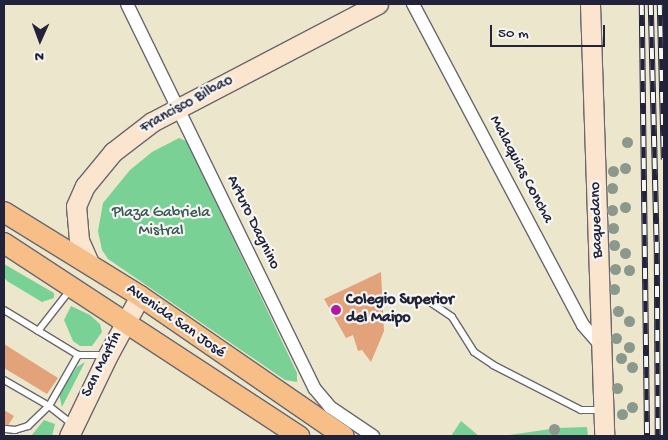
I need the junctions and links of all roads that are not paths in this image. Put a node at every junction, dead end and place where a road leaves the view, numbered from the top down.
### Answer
1 (126, 4) edge
2 (378, 4) edge
3 (414, 4) edge
4 (590, 4) edge
5 (178, 109) junction
6 (4, 212) edge
7 (4, 243) edge
8 (90, 265) junction
9 (72, 287) junction
10 (140, 296) junction
11 (427, 300) dead end
12 (4, 310) edge
13 (125, 322) junction
14 (38, 330) junction
15 (602, 347) junction
16 (78, 355) junction
17 (108, 355) junction
18 (4, 380) edge
19 (49, 406) junction
20 (604, 410) junction
21 (6, 429) dead end
22 (72, 431) edge
23 (300, 436) edge
24 (344, 436) edge
25 (373, 436) edge
26 (604, 436) edge

1 - 5 street, Arturo Dagnino
2 - 5 street, Francisco Bilbao
3 - 15 street, Malaquias Concha
4 - 15 street, Baquedano
5 - 8 street, Francisco Bilbao
5 - 25 street, Arturo Dagnino
6 - 8 main road, Avenida San José
7 - 9 main road, Avenida San José
8 - 10 main road, Avenida San José
9 - 13 main road, Avenida San José
9 - 14 lane
10 - 13 street, San Martín
10 - 24 main road, Avenida San José
11 - 20 lane
12 - 14 lane
13 - 17 street, San Martín
13 - 23 main road, Avenida San José
14 - 16 lane
15 - 20 street, Baquedano
16 - 17 lane
16 - 19 lane
17 - 22 street, San Martín
18 - 19 lane
19 - 21 lane
19 - 22 lane
20 - 26 street, Baquedano

